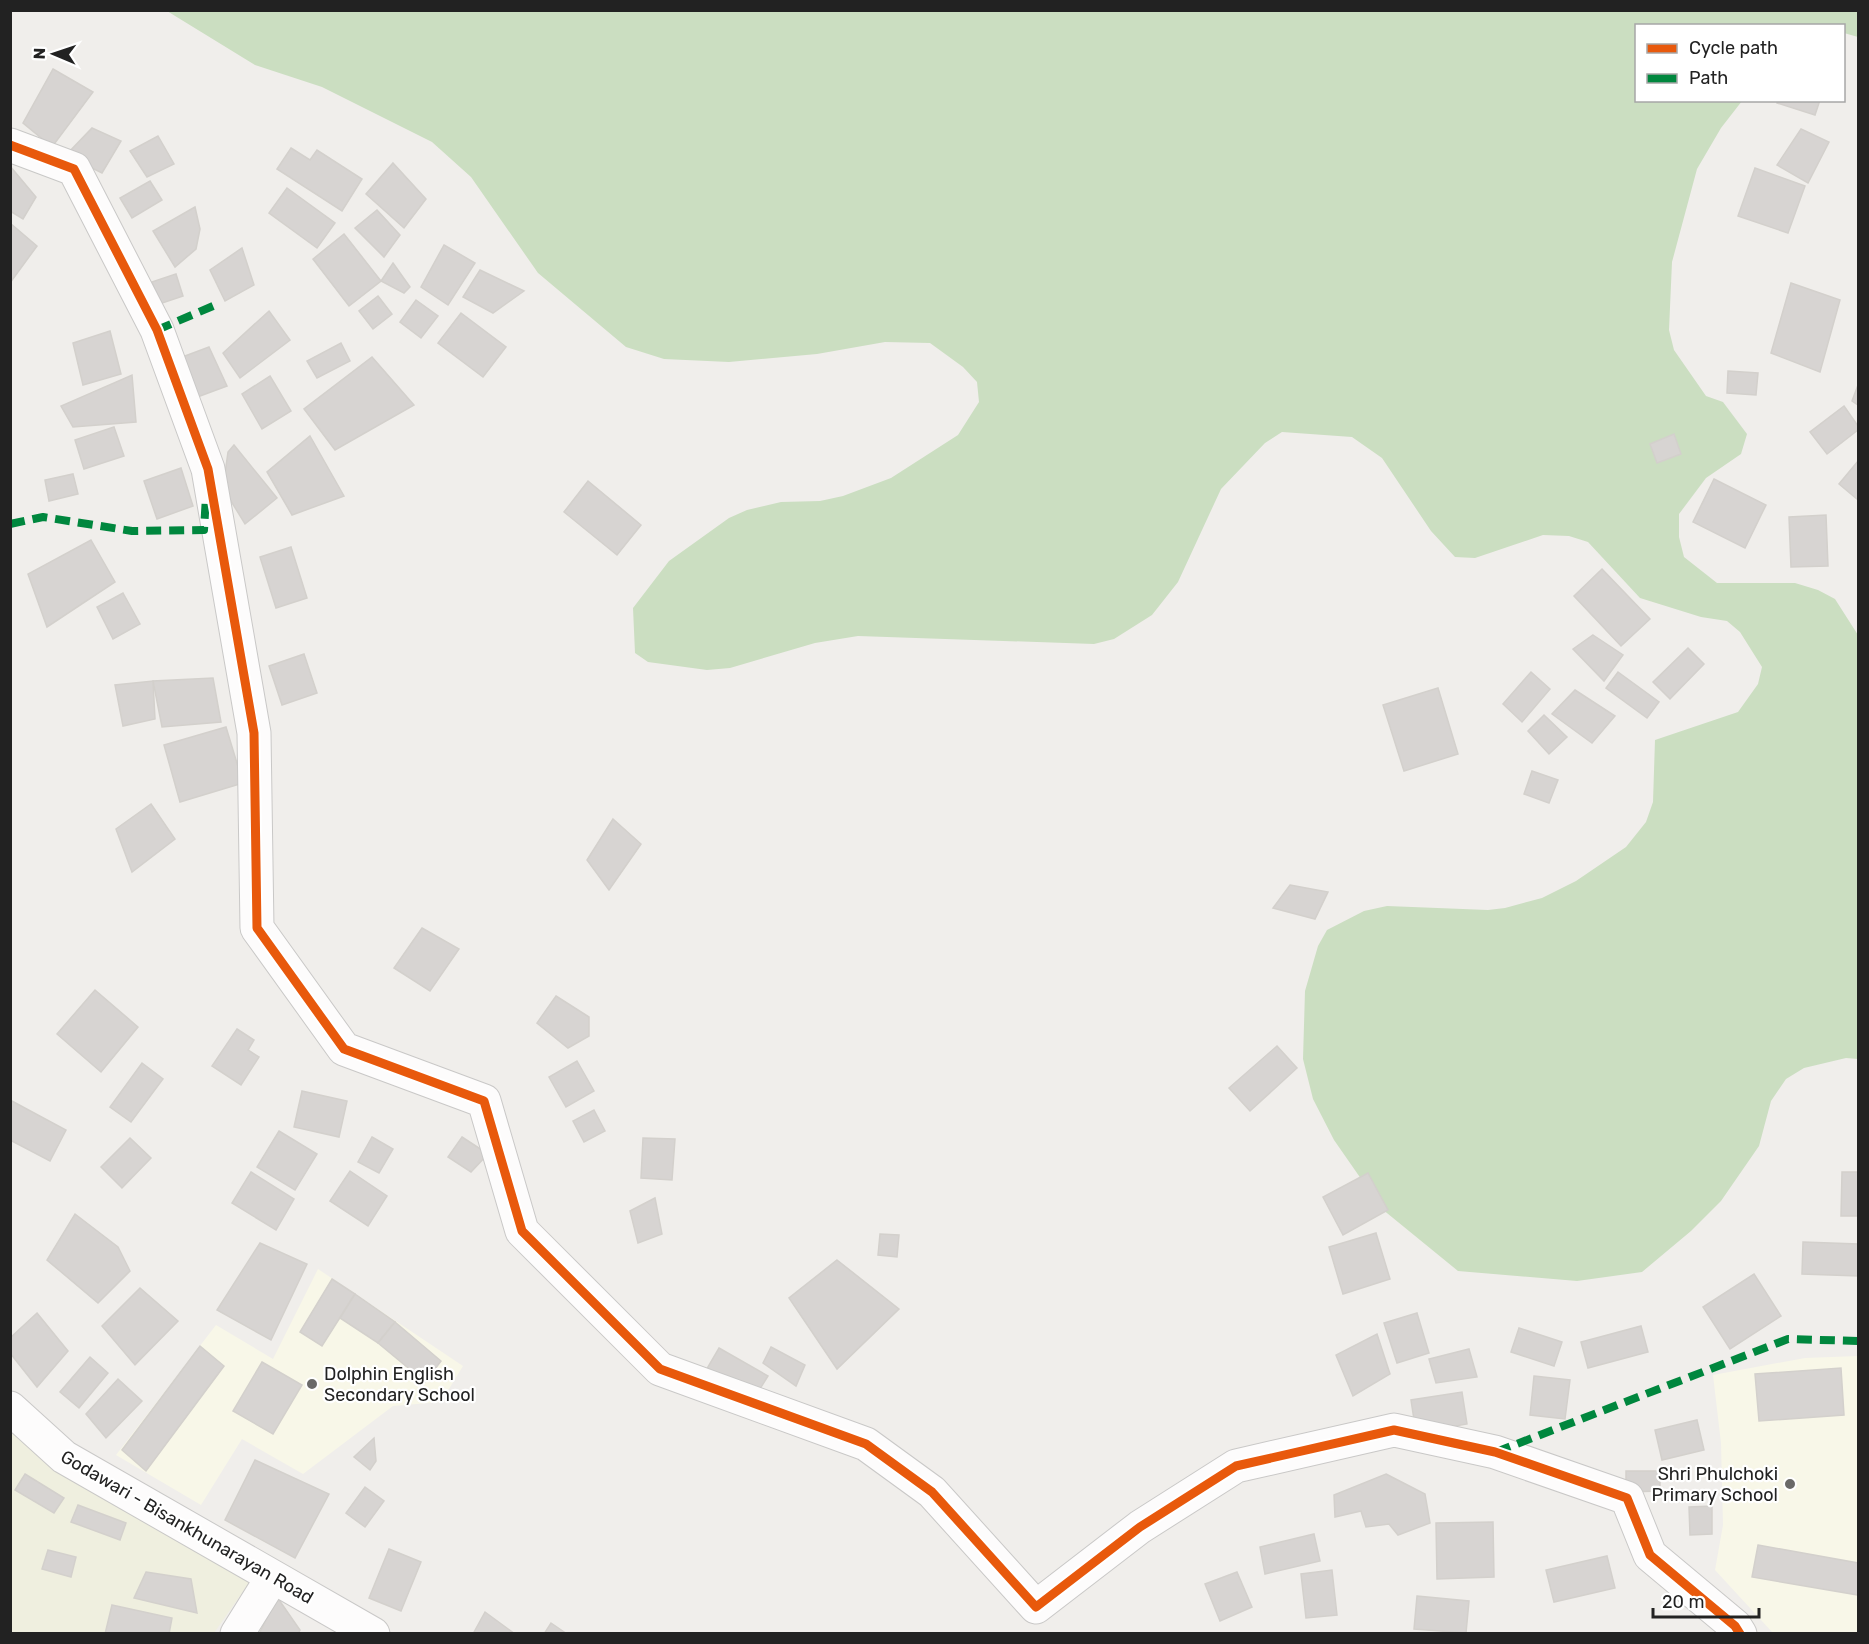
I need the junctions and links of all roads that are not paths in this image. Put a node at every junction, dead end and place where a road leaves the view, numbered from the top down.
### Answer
1 (10, 145) edge
2 (10, 1408) edge
3 (272, 1578) junction
4 (237, 1634) edge
5 (373, 1634) edge
6 (1740, 1634) edge

1 - 6 street
2 - 3 street, Godawari - Bisankhunarayan Road
3 - 4 street
3 - 5 street, Godawari - Bisankhunarayan Road

